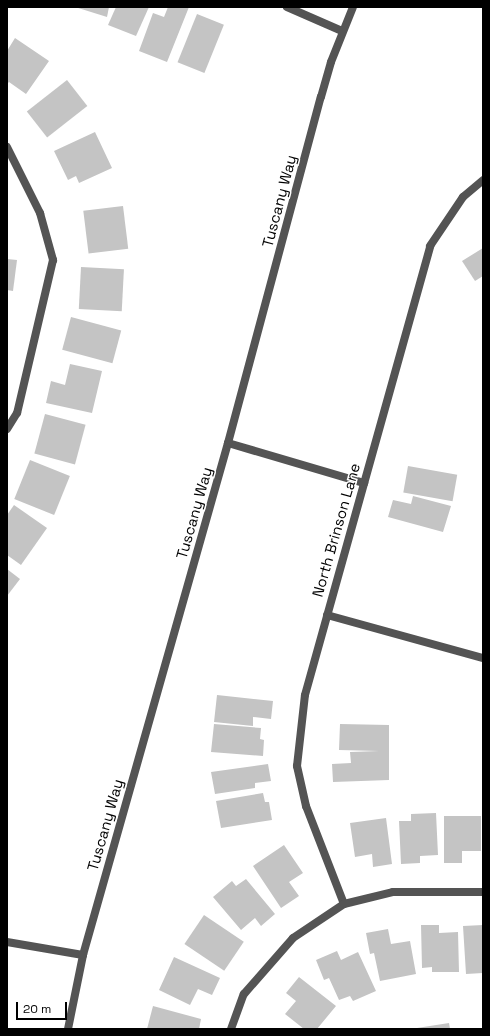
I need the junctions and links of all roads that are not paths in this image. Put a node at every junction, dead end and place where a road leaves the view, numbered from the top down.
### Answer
1 (287, 7) edge
2 (353, 7) edge
3 (342, 31) junction
4 (7, 147) edge
5 (483, 180) edge
6 (7, 429) edge
7 (228, 443) junction
8 (364, 483) junction
9 (327, 614) junction
10 (483, 658) edge
11 (483, 892) edge
12 (344, 904) junction
13 (7, 942) edge
14 (83, 955) junction
15 (68, 1029) edge
16 (231, 1029) edge

1 - 3 street
2 - 3 street, Tuscany Way
3 - 7 street, Tuscany Way
4 - 6 street
5 - 8 street, North Brinson Lane
7 - 8 street
7 - 14 street, Tuscany Way
8 - 9 street, North Brinson Lane
9 - 10 street
9 - 12 street, North Brinson Lane
11 - 12 street
12 - 16 street
13 - 14 street
14 - 15 street, Tuscany Way

